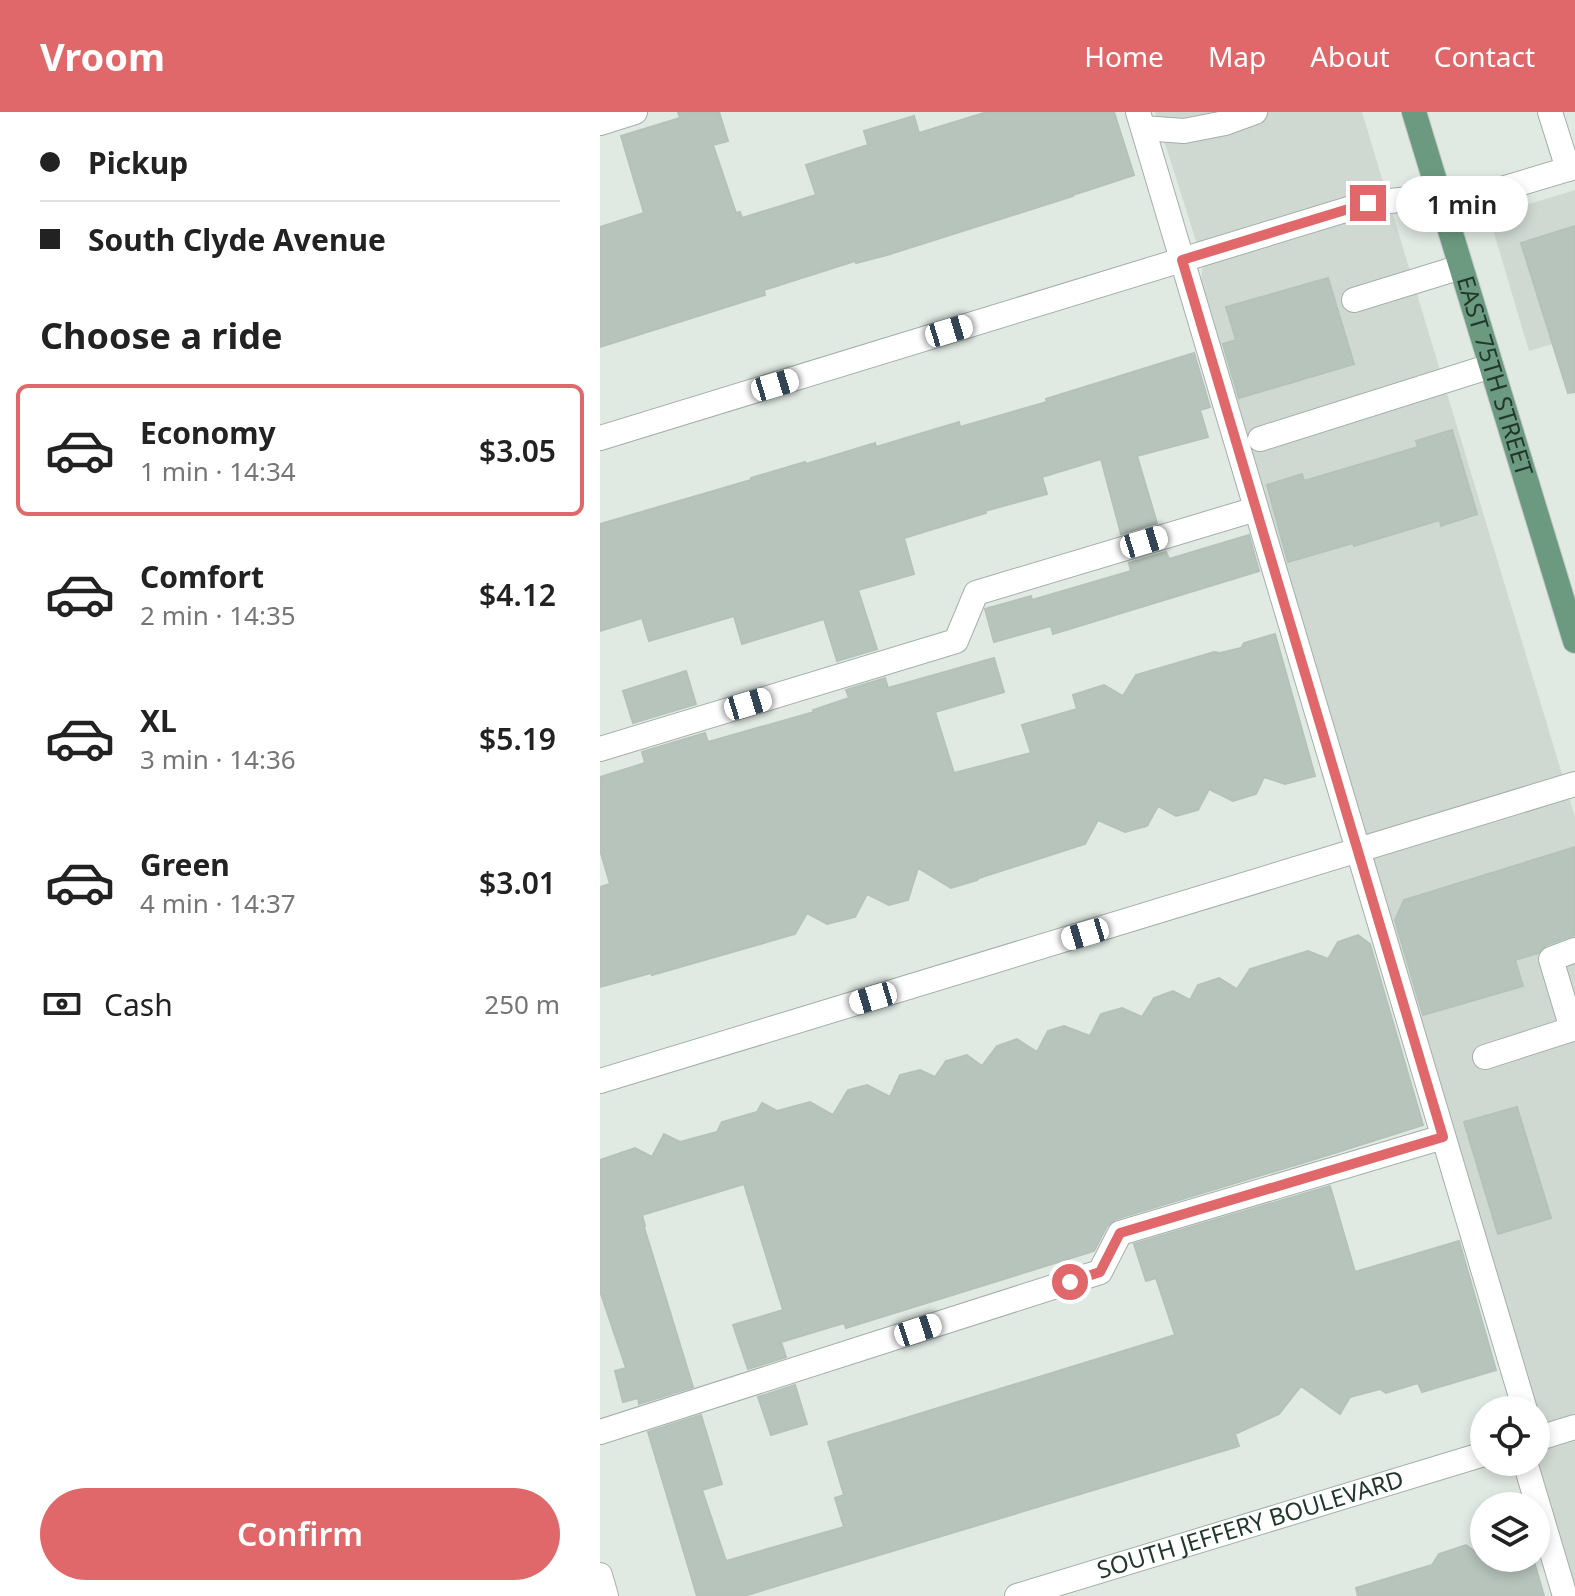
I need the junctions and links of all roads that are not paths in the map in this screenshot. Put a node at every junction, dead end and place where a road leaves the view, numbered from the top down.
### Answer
1 (635, 112) edge
2 (1255, 112) edge
3 (1414, 112) edge
4 (1550, 112) edge
5 (1140, 120) edge
6 (600, 123) edge
7 (1572, 168) edge
8 (1439, 197) junction
9 (1182, 260) junction
10 (1461, 267) junction
11 (1354, 300) dead end
12 (1491, 366) junction
13 (600, 438) edge
14 (1260, 439) dead end
15 (1256, 509) junction
16 (1575, 641) edge
17 (600, 749) edge
18 (1575, 784) edge
19 (1358, 851) junction
20 (1575, 950) edge
21 (1485, 1057) dead end
22 (600, 1081) edge
23 (1443, 1137) junction
24 (1521, 1396) edge
25 (1575, 1427) edge
26 (600, 1432) edge
27 (1550, 1435) edge
28 (1470, 1458) edge
29 (1529, 1476) edge
30 (600, 1575) edge
31 (606, 1596) edge
32 (1017, 1596) edge
33 (1565, 1596) edge

1 - 6 street
2 - 5 street
3 - 8 main road, EAST 75TH STREET
4 - 7 street
5 - 9 street
7 - 8 street
8 - 9 street
8 - 10 main road, EAST 75TH STREET
9 - 13 street
9 - 15 street
10 - 11 street
10 - 12 main road, EAST 75TH STREET
12 - 14 street
12 - 16 main road, EAST 75TH STREET
15 - 17 street
15 - 19 street
18 - 19 street
19 - 22 street
19 - 23 street
20 - 21 street
23 - 24 street
23 - 26 street
25 - 27 street
28 - 32 street, SOUTH JEFFERY BOULEVARD
29 - 33 street
30 - 31 street

